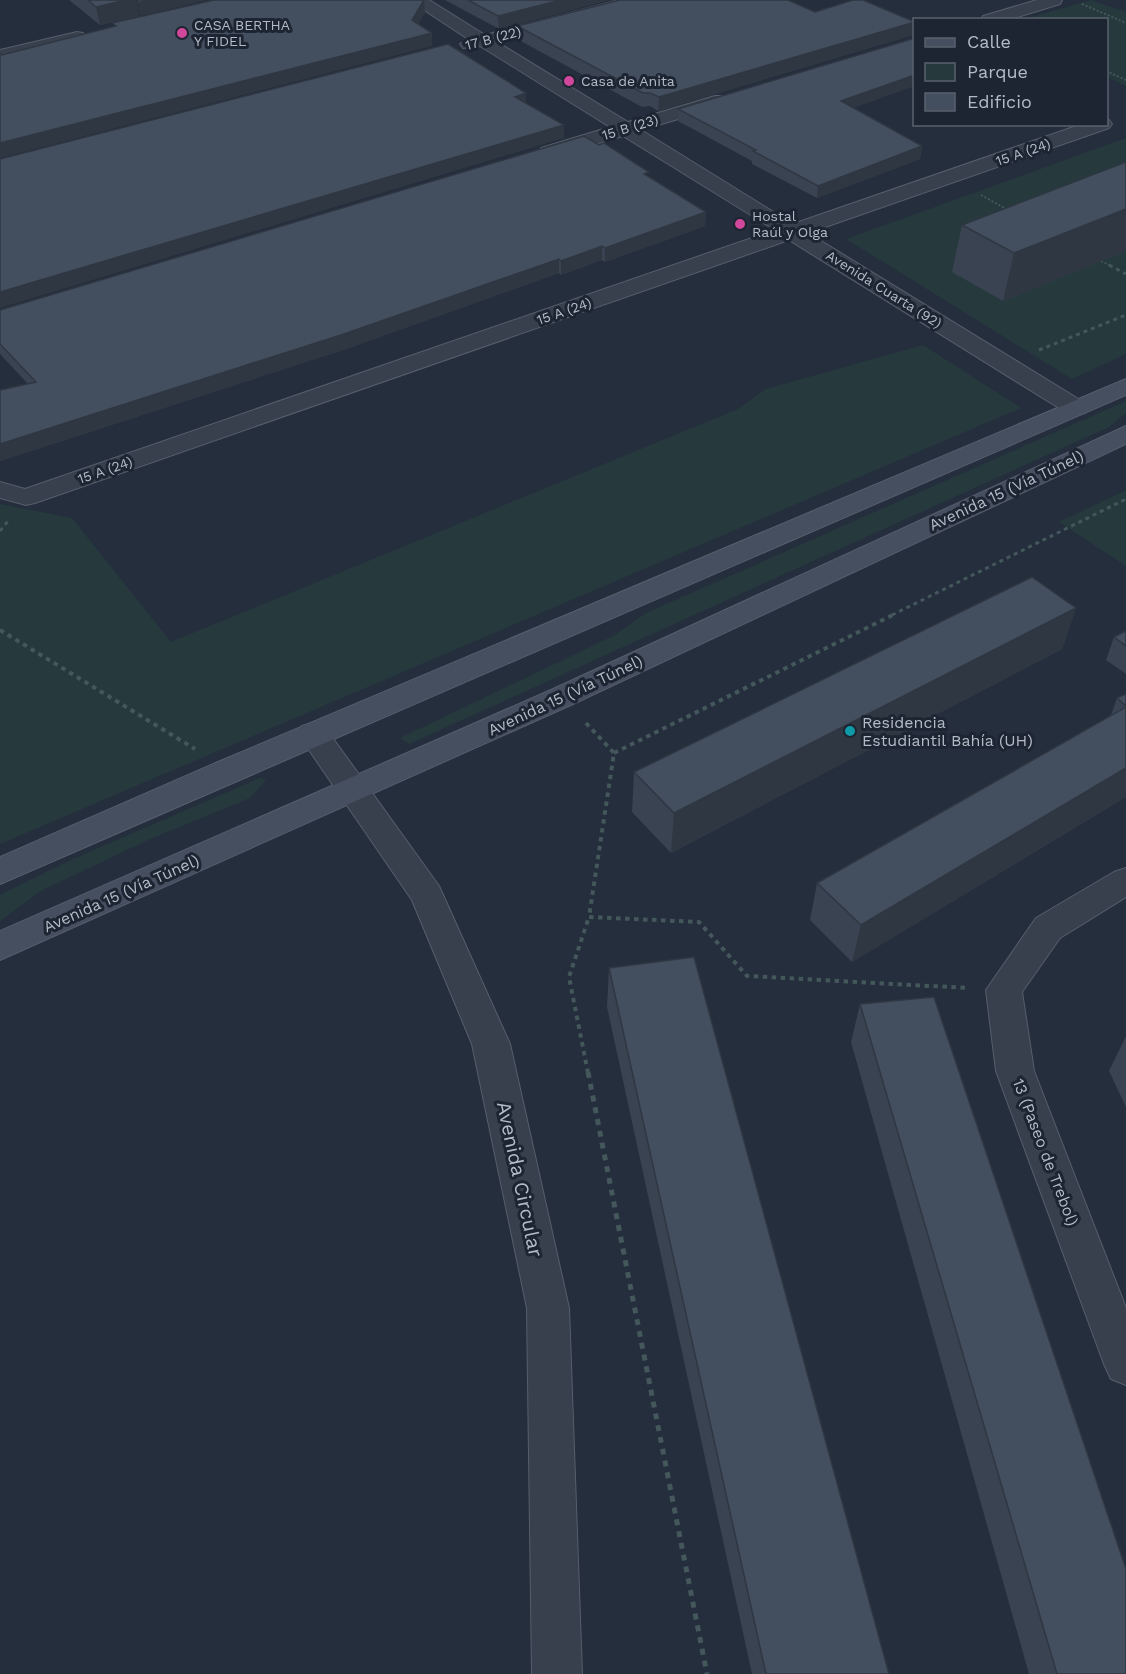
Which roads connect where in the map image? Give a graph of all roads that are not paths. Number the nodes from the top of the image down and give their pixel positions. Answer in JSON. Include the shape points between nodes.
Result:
{"nodes":[{"id":1,"x":417,"y":0,"type":"edge"},
{"id":2,"x":638,"y":0,"type":"edge"},
{"id":3,"x":1054,"y":0,"type":"edge"},
{"id":4,"x":996,"y":18,"type":"edge"},
{"id":5,"x":99,"y":32,"type":"edge"},
{"id":6,"x":482,"y":40,"type":"junction"},
{"id":7,"x":448,"y":50,"type":"edge"},
{"id":8,"x":0,"y":55,"type":"edge"},
{"id":9,"x":736,"y":95,"type":"edge"},
{"id":10,"x":1097,"y":126,"type":"edge"},
{"id":11,"x":625,"y":129,"type":"junction"},
{"id":12,"x":532,"y":157,"type":"edge"},
{"id":13,"x":791,"y":232,"type":"junction"},
{"id":14,"x":1126,"y":386,"type":"edge"},
{"id":15,"x":1076,"y":408,"type":"junction"},
{"id":16,"x":1126,"y":434,"type":"edge"},
{"id":17,"x":0,"y":490,"type":"edge"},
{"id":18,"x":313,"y":734,"type":"junction"},
{"id":19,"x":355,"y":791,"type":"junction"},
{"id":20,"x":0,"y":871,"type":"edge"},
{"id":21,"x":1126,"y":881,"type":"edge"},
{"id":22,"x":0,"y":946,"type":"edge"},
{"id":23,"x":1126,"y":1364,"type":"edge"},
{"id":24,"x":557,"y":1674,"type":"edge"}],
"edges":[{"from":1,"to":6,"type":"street","name":"Avenida Cuarta (92)"},
{"from":2,"to":6,"type":"street","name":"17 B (22)"},
{"from":3,"to":4,"type":"street"},
{"from":5,"to":8,"type":"street"},
{"from":6,"to":7,"type":"street","name":"17 B (22)"},
{"from":6,"to":11,"type":"street","name":"Avenida Cuarta (92)"},
{"from":9,"to":11,"type":"street","name":"15 B (23)"},
{"from":10,"to":13,"type":"street","name":"15 A (24)"},
{"from":11,"to":12,"type":"street","name":"15 B (23)"},
{"from":11,"to":13,"type":"street","name":"Avenida Cuarta (92)"},
{"from":13,"to":15,"type":"street","name":"Avenida Cuarta (92)"},
{"from":13,"to":17,"type":"street","name":"15 A (24)","via":[[26,497]]},
{"from":14,"to":15,"type":"main road"},
{"from":15,"to":18,"type":"main road"},
{"from":16,"to":19,"type":"main road","name":"Avenida 15 (Vía Túnel)"},
{"from":18,"to":19,"type":"street","name":"Avenida Circular"},
{"from":18,"to":20,"type":"main road"},
{"from":19,"to":22,"type":"main road","name":"Avenida 15 (Vía Túnel)"},
{"from":19,"to":24,"type":"street","name":"Avenida Circular","via":[[427,896],[491,1044],[548,1308]]},
{"from":21,"to":23,"type":"street","name":"13 (Paseo de Trebol)","via":[[1048,928],[1004,990],[1015,1071]]}]}
